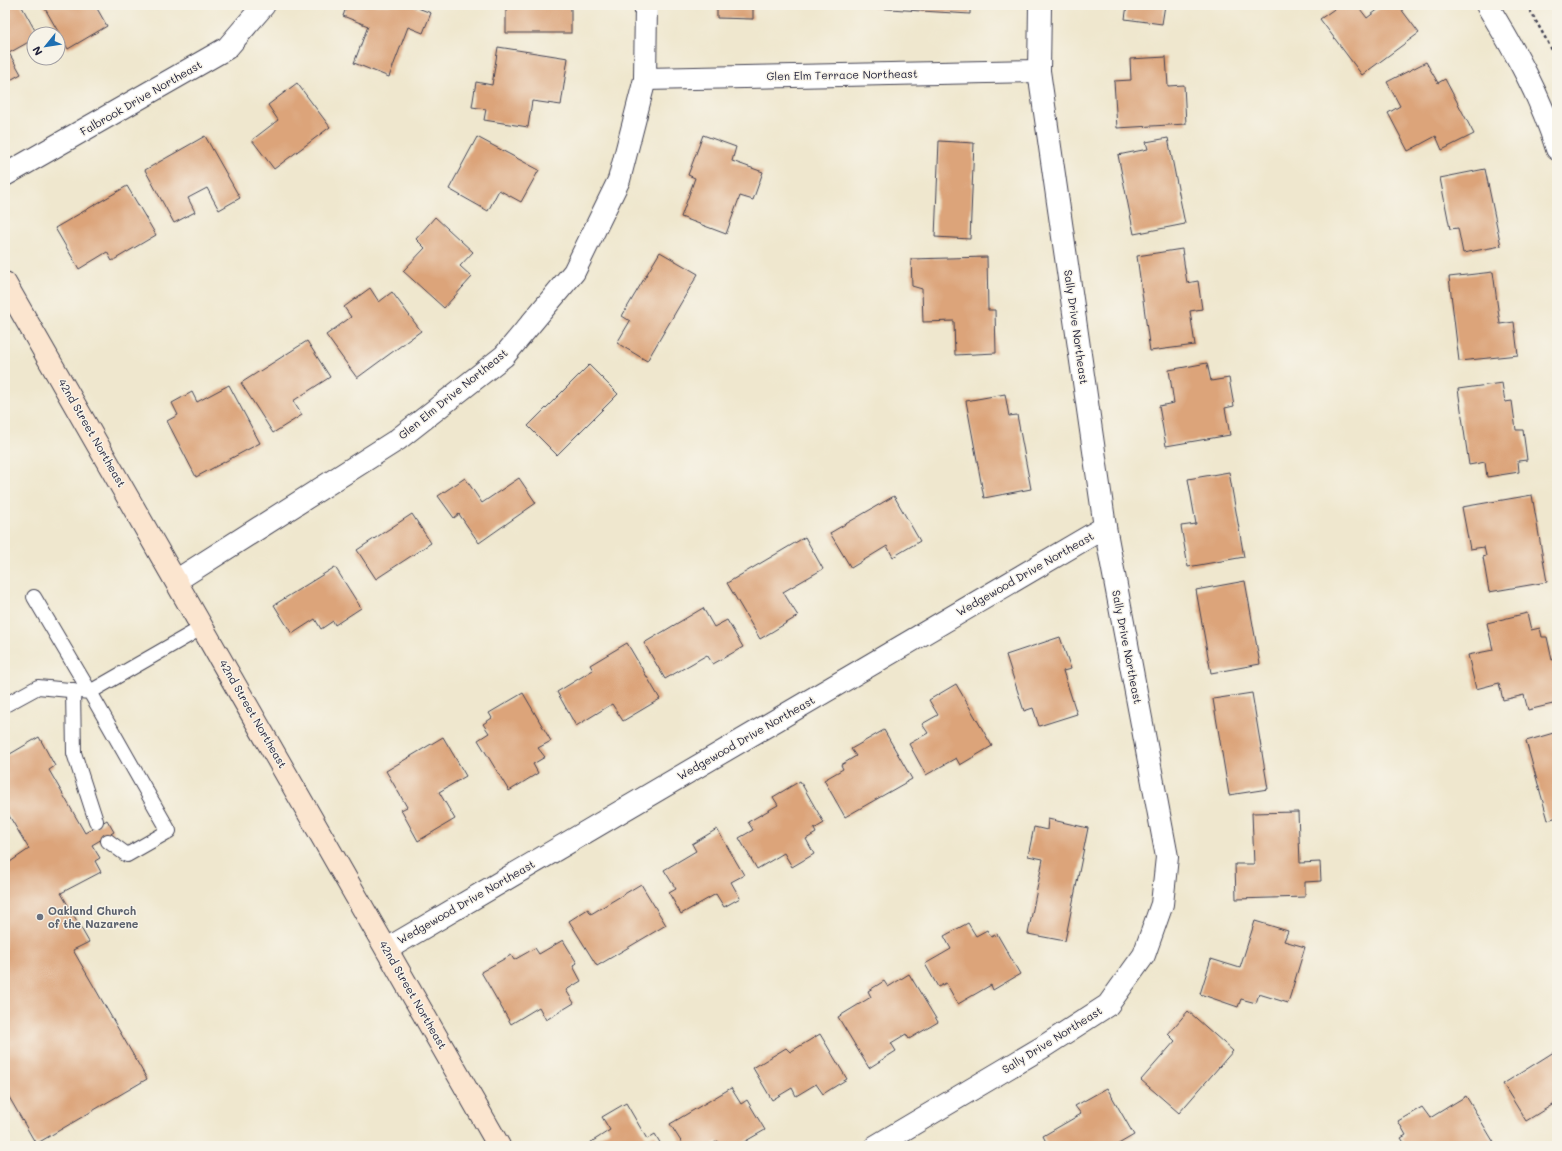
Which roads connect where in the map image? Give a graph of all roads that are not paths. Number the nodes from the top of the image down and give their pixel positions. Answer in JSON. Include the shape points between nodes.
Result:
{"nodes":[{"id":1,"x":264,"y":5,"type":"edge"},
{"id":2,"x":646,"y":5,"type":"edge"},
{"id":3,"x":1040,"y":5,"type":"edge"},
{"id":4,"x":1487,"y":5,"type":"edge"},
{"id":5,"x":1039,"y":71,"type":"junction"},
{"id":6,"x":645,"y":79,"type":"junction"},
{"id":7,"x":1557,"y":149,"type":"edge"},
{"id":8,"x":5,"y":175,"type":"edge"},
{"id":9,"x":7,"y":289,"type":"edge"},
{"id":10,"x":1105,"y":527,"type":"junction"},
{"id":11,"x":176,"y":580,"type":"junction"},
{"id":12,"x":34,"y":597,"type":"dead end"},
{"id":13,"x":203,"y":627,"type":"junction"},
{"id":14,"x":73,"y":690,"type":"junction"},
{"id":15,"x":90,"y":692,"type":"junction"},
{"id":16,"x":5,"y":705,"type":"edge"},
{"id":17,"x":96,"y":821,"type":"dead end"},
{"id":18,"x":108,"y":841,"type":"dead end"},
{"id":19,"x":387,"y":949,"type":"junction"},
{"id":20,"x":499,"y":1146,"type":"edge"},
{"id":21,"x":876,"y":1146,"type":"edge"}],
"edges":[{"from":1,"to":8,"type":"street","name":"Falbrook Drive Northeast","via":[[227,48]]},
{"from":2,"to":6,"type":"street","name":"Glen Elm Drive Northeast"},
{"from":3,"to":5,"type":"street","name":"Sally Drive Northeast"},
{"from":4,"to":7,"type":"street","via":[[1522,63],[1549,123]]},
{"from":5,"to":6,"type":"street","name":"Glen Elm Terrace Northeast"},
{"from":5,"to":10,"type":"street","name":"Sally Drive Northeast"},
{"from":6,"to":11,"type":"street","name":"Glen Elm Drive Northeast","via":[[619,180],[574,272],[504,356],[397,440]]},
{"from":9,"to":11,"type":"main road","name":"42nd Street Northeast"},
{"from":10,"to":19,"type":"street","name":"Wedgewood Drive Northeast"},
{"from":10,"to":21,"type":"street","name":"Sally Drive Northeast","via":[[1167,857],[1162,904],[1144,955],[1108,1005],[1043,1047]]},
{"from":11,"to":13,"type":"main road","name":"42nd Street Northeast"},
{"from":12,"to":15,"type":"lane"},
{"from":13,"to":15,"type":"lane"},
{"from":13,"to":19,"type":"main road","name":"42nd Street Northeast"},
{"from":14,"to":15,"type":"lane"},
{"from":14,"to":16,"type":"lane","via":[[38,686]]},
{"from":14,"to":17,"type":"lane","via":[[74,752]]},
{"from":15,"to":18,"type":"lane","via":[[169,831],[127,855]]},
{"from":19,"to":20,"type":"main road","name":"42nd Street Northeast"}]}
